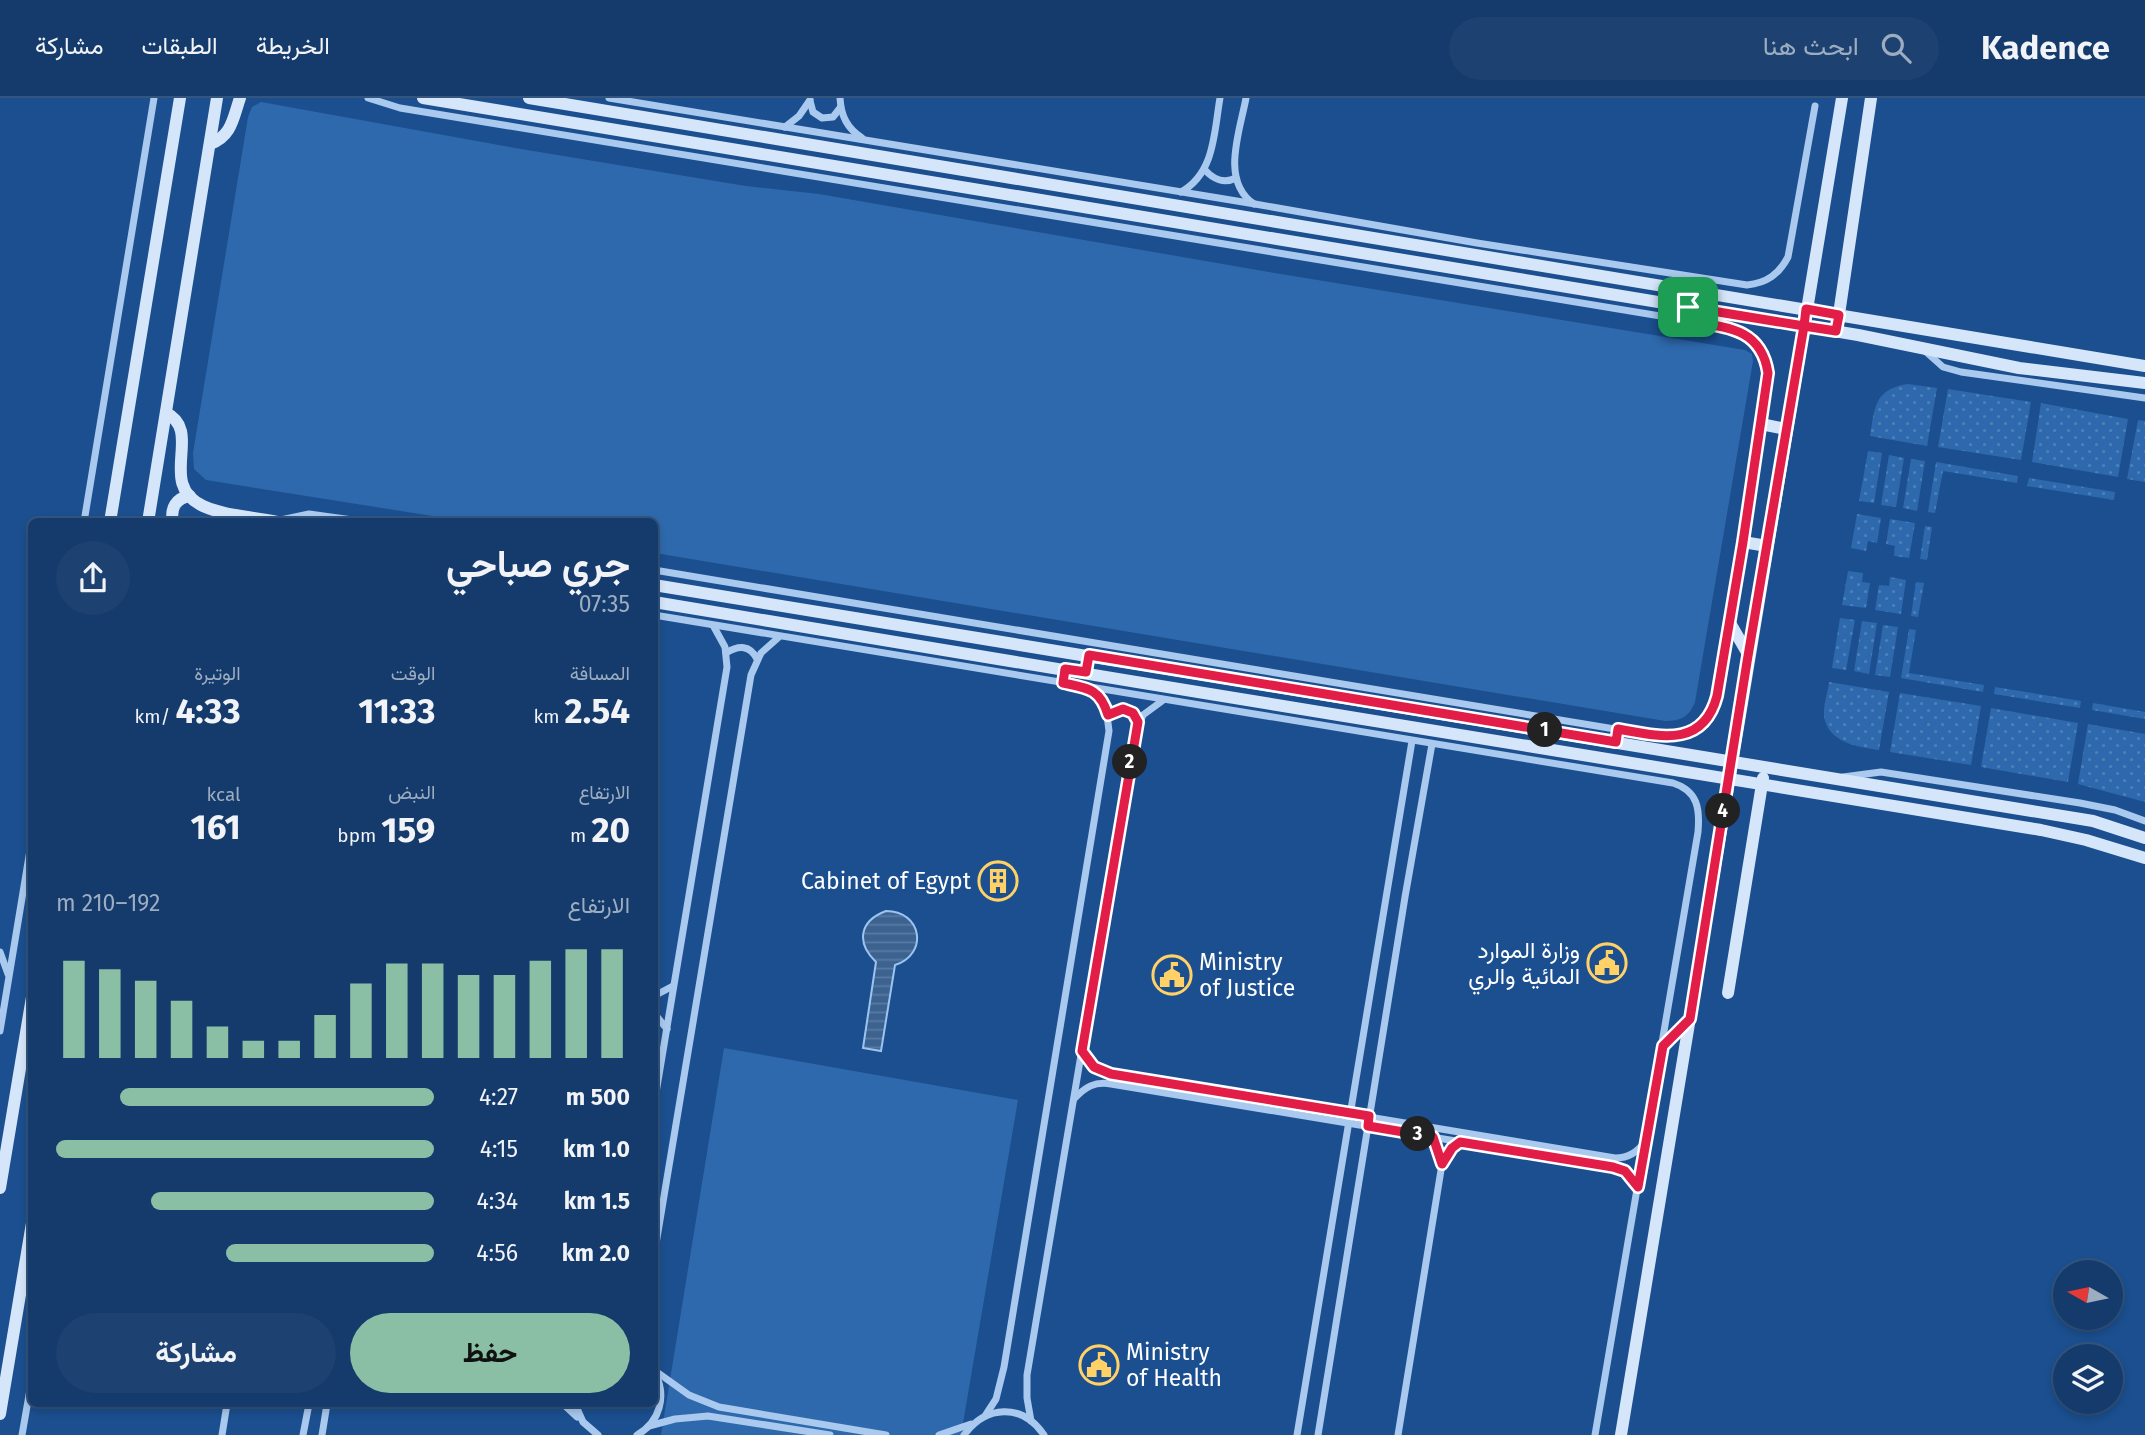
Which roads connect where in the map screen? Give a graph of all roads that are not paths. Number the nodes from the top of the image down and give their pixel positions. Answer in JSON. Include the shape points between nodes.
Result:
{"nodes":[{"id":1,"x":154,"y":98,"type":"edge"},
{"id":2,"x":180,"y":98,"type":"edge"},
{"id":3,"x":217,"y":98,"type":"edge"},
{"id":4,"x":240,"y":98,"type":"edge"},
{"id":5,"x":368,"y":98,"type":"edge"},
{"id":6,"x":423,"y":98,"type":"edge"},
{"id":7,"x":529,"y":98,"type":"edge"},
{"id":8,"x":840,"y":98,"type":"edge"},
{"id":9,"x":1220,"y":98,"type":"edge"},
{"id":10,"x":1246,"y":98,"type":"edge"},
{"id":11,"x":1842,"y":98,"type":"edge"},
{"id":12,"x":1871,"y":98,"type":"edge"},
{"id":13,"x":612,"y":99,"type":"edge"},
{"id":14,"x":810,"y":100,"type":"edge"},
{"id":15,"x":1815,"y":106,"type":"dead end"},
{"id":16,"x":840,"y":108,"type":"junction"},
{"id":17,"x":600,"y":110,"type":"junction"},
{"id":18,"x":784,"y":127,"type":"junction"},
{"id":19,"x":866,"y":140,"type":"junction"},
{"id":20,"x":209,"y":144,"type":"junction"},
{"id":21,"x":1205,"y":170,"type":"junction"},
{"id":22,"x":1236,"y":178,"type":"junction"},
{"id":23,"x":1181,"y":192,"type":"junction"},
{"id":24,"x":1255,"y":204,"type":"junction"},
{"id":25,"x":1688,"y":307,"type":"junction"},
{"id":26,"x":1806,"y":309,"type":"junction"},
{"id":27,"x":1839,"y":315,"type":"junction"},
{"id":28,"x":1685,"y":321,"type":"junction"},
{"id":29,"x":1804,"y":326,"type":"junction"},
{"id":30,"x":1836,"y":331,"type":"junction"},
{"id":31,"x":1922,"y":348,"type":"junction"},
{"id":32,"x":2145,"y":366,"type":"edge"},
{"id":33,"x":2145,"y":383,"type":"edge"},
{"id":34,"x":2145,"y":398,"type":"edge"},
{"id":35,"x":166,"y":413,"type":"junction"},
{"id":36,"x":1761,"y":424,"type":"junction"},
{"id":37,"x":1786,"y":429,"type":"junction"},
{"id":38,"x":190,"y":496,"type":"junction"},
{"id":39,"x":85,"y":518,"type":"edge"},
{"id":40,"x":111,"y":518,"type":"edge"},
{"id":41,"x":149,"y":518,"type":"edge"},
{"id":42,"x":173,"y":518,"type":"edge"},
{"id":43,"x":262,"y":518,"type":"edge"},
{"id":44,"x":291,"y":518,"type":"edge"},
{"id":45,"x":338,"y":518,"type":"edge"},
{"id":46,"x":1743,"y":542,"type":"junction"},
{"id":47,"x":1767,"y":545,"type":"junction"},
{"id":48,"x":658,"y":571,"type":"edge"},
{"id":49,"x":658,"y":585,"type":"edge"},
{"id":50,"x":658,"y":603,"type":"edge"},
{"id":51,"x":658,"y":616,"type":"edge"},
{"id":52,"x":1730,"y":624,"type":"junction"},
{"id":53,"x":713,"y":627,"type":"junction"},
{"id":54,"x":779,"y":637,"type":"junction"},
{"id":55,"x":726,"y":653,"type":"junction"},
{"id":56,"x":1748,"y":654,"type":"junction"},
{"id":57,"x":1089,"y":655,"type":"junction"},
{"id":58,"x":757,"y":659,"type":"junction"},
{"id":59,"x":1065,"y":669,"type":"junction"},
{"id":60,"x":1086,"y":672,"type":"junction"},
{"id":61,"x":1063,"y":683,"type":"junction"},
{"id":62,"x":1090,"y":688,"type":"junction"},
{"id":63,"x":1163,"y":700,"type":"junction"},
{"id":64,"x":1108,"y":715,"type":"junction"},
{"id":65,"x":1138,"y":722,"type":"junction"},
{"id":66,"x":1617,"y":736,"type":"junction"},
{"id":67,"x":1412,"y":741,"type":"junction"},
{"id":68,"x":1432,"y":744,"type":"junction"},
{"id":69,"x":1614,"y":760,"type":"junction"},
{"id":70,"x":1731,"y":762,"type":"junction"},
{"id":71,"x":1765,"y":767,"type":"junction"},
{"id":72,"x":1612,"y":774,"type":"junction"},
{"id":73,"x":1728,"y":777,"type":"junction"},
{"id":74,"x":1829,"y":779,"type":"junction"},
{"id":75,"x":1762,"y":783,"type":"junction"},
{"id":76,"x":2145,"y":821,"type":"edge"},
{"id":77,"x":2145,"y":838,"type":"edge"},
{"id":78,"x":2145,"y":858,"type":"edge"},
{"id":79,"x":28,"y":862,"type":"edge"},
{"id":80,"x":0,"y":952,"type":"edge"},
{"id":81,"x":9,"y":976,"type":"junction"},
{"id":82,"x":674,"y":986,"type":"junction"},
{"id":83,"x":1728,"y":993,"type":"dead end"},
{"id":84,"x":658,"y":994,"type":"edge"},
{"id":85,"x":658,"y":1018,"type":"edge"},
{"id":86,"x":1690,"y":1019,"type":"junction"},
{"id":87,"x":28,"y":1021,"type":"edge"},
{"id":88,"x":667,"y":1029,"type":"junction"},
{"id":89,"x":0,"y":1031,"type":"edge"},
{"id":90,"x":1663,"y":1046,"type":"junction"},
{"id":91,"x":1082,"y":1051,"type":"junction"},
{"id":92,"x":658,"y":1082,"type":"edge"},
{"id":93,"x":1074,"y":1099,"type":"junction"},
{"id":94,"x":1351,"y":1113,"type":"junction"},
{"id":95,"x":1369,"y":1116,"type":"junction"},
{"id":96,"x":1349,"y":1123,"type":"junction"},
{"id":97,"x":1368,"y":1126,"type":"junction"},
{"id":98,"x":1433,"y":1137,"type":"junction"},
{"id":99,"x":1646,"y":1141,"type":"junction"},
{"id":100,"x":1460,"y":1142,"type":"junction"},
{"id":101,"x":1442,"y":1164,"type":"junction"},
{"id":102,"x":1638,"y":1187,"type":"junction"},
{"id":103,"x":0,"y":1188,"type":"edge"},
{"id":104,"x":658,"y":1232,"type":"edge"},
{"id":105,"x":28,"y":1247,"type":"edge"},
{"id":106,"x":658,"y":1374,"type":"edge"},
{"id":107,"x":658,"y":1383,"type":"edge"},
{"id":108,"x":28,"y":1401,"type":"edge"},
{"id":109,"x":227,"y":1407,"type":"edge"},
{"id":110,"x":308,"y":1407,"type":"edge"},
{"id":111,"x":327,"y":1407,"type":"edge"},
{"id":112,"x":565,"y":1407,"type":"edge"},
{"id":113,"x":576,"y":1407,"type":"edge"},
{"id":114,"x":0,"y":1414,"type":"edge"},
{"id":115,"x":985,"y":1416,"type":"junction"},
{"id":116,"x":1031,"y":1421,"type":"junction"},
{"id":117,"x":972,"y":1424,"type":"junction"},
{"id":118,"x":649,"y":1426,"type":"junction"},
{"id":119,"x":587,"y":1428,"type":"edge"},
{"id":120,"x":22,"y":1435,"type":"edge"},
{"id":121,"x":222,"y":1435,"type":"edge"},
{"id":122,"x":303,"y":1435,"type":"edge"},
{"id":123,"x":322,"y":1435,"type":"edge"},
{"id":124,"x":598,"y":1435,"type":"edge"},
{"id":125,"x":637,"y":1435,"type":"edge"},
{"id":126,"x":830,"y":1435,"type":"edge"},
{"id":127,"x":886,"y":1435,"type":"edge"},
{"id":128,"x":939,"y":1435,"type":"edge"},
{"id":129,"x":964,"y":1435,"type":"edge"},
{"id":130,"x":1044,"y":1435,"type":"edge"},
{"id":131,"x":1297,"y":1435,"type":"edge"},
{"id":132,"x":1318,"y":1435,"type":"edge"},
{"id":133,"x":1398,"y":1435,"type":"edge"},
{"id":134,"x":1595,"y":1435,"type":"edge"},
{"id":135,"x":1621,"y":1435,"type":"edge"}],
"edges":[{"from":1,"to":39,"type":"street"},
{"from":2,"to":40,"type":"street"},
{"from":3,"to":20,"type":"street"},
{"from":4,"to":20,"type":"street","via":[[230,128]]},
{"from":5,"to":28,"type":"street","via":[[400,108]]},
{"from":6,"to":25,"type":"street"},
{"from":7,"to":17,"type":"street"},
{"from":8,"to":16,"type":"street"},
{"from":9,"to":21,"type":"street"},
{"from":10,"to":22,"type":"street"},
{"from":11,"to":26,"type":"street"},
{"from":12,"to":27,"type":"street"},
{"from":13,"to":17,"type":"street"},
{"from":13,"to":18,"type":"street"},
{"from":14,"to":16,"type":"street","via":[[813,112],[822,118],[833,117]]},
{"from":14,"to":18,"type":"street"},
{"from":15,"to":24,"type":"street","via":[[1788,257],[1776,275],[1757,284],[1727,283]]},
{"from":16,"to":19,"type":"street","via":[[847,125]]},
{"from":17,"to":26,"type":"street"},
{"from":18,"to":19,"type":"street"},
{"from":19,"to":23,"type":"street"},
{"from":20,"to":35,"type":"street"},
{"from":21,"to":22,"type":"street","via":[[1216,179]]},
{"from":21,"to":23,"type":"street"},
{"from":22,"to":24,"type":"street"},
{"from":23,"to":24,"type":"street"},
{"from":25,"to":28,"type":"street"},
{"from":25,"to":29,"type":"street"},
{"from":26,"to":27,"type":"street"},
{"from":26,"to":29,"type":"street"},
{"from":27,"to":30,"type":"street"},
{"from":27,"to":32,"type":"street"},
{"from":28,"to":36,"type":"street","via":[[1734,329],[1758,346],[1768,373]]},
{"from":29,"to":30,"type":"street"},
{"from":29,"to":37,"type":"street"},
{"from":30,"to":31,"type":"street"},
{"from":31,"to":33,"type":"street","via":[[2019,368]]},
{"from":31,"to":34,"type":"street","via":[[1943,366],[1961,372]]},
{"from":35,"to":38,"type":"street","via":[[182,431],[180,475]]},
{"from":35,"to":41,"type":"street"},
{"from":36,"to":37,"type":"street"},
{"from":36,"to":46,"type":"street"},
{"from":37,"to":47,"type":"street"},
{"from":38,"to":42,"type":"street","via":[[175,504]]},
{"from":38,"to":43,"type":"street","via":[[204,506]]},
{"from":44,"to":45,"type":"street","via":[[309,514]]},
{"from":46,"to":47,"type":"street"},
{"from":46,"to":52,"type":"street"},
{"from":47,"to":56,"type":"street"},
{"from":48,"to":66,"type":"street"},
{"from":49,"to":57,"type":"street"},
{"from":50,"to":59,"type":"street"},
{"from":51,"to":53,"type":"street"},
{"from":52,"to":56,"type":"street"},
{"from":52,"to":66,"type":"street","via":[[1715,703],[1702,723],[1674,737]]},
{"from":53,"to":54,"type":"street"},
{"from":53,"to":55,"type":"street"},
{"from":54,"to":58,"type":"street"},
{"from":54,"to":61,"type":"street"},
{"from":55,"to":58,"type":"street","via":[[744,647]]},
{"from":55,"to":82,"type":"street","via":[[724,690]]},
{"from":56,"to":70,"type":"street"},
{"from":57,"to":60,"type":"street"},
{"from":57,"to":66,"type":"street"},
{"from":58,"to":104,"type":"street"},
{"from":59,"to":60,"type":"street"},
{"from":59,"to":61,"type":"street"},
{"from":60,"to":69,"type":"street"},
{"from":61,"to":62,"type":"street"},
{"from":62,"to":63,"type":"street"},
{"from":62,"to":64,"type":"street"},
{"from":63,"to":65,"type":"street"},
{"from":63,"to":67,"type":"street"},
{"from":64,"to":65,"type":"street","via":[[1123,709],[1133,713]]},
{"from":64,"to":115,"type":"street","via":[[1109,731],[1004,1367],[996,1399]]},
{"from":65,"to":91,"type":"street"},
{"from":66,"to":70,"type":"street"},
{"from":67,"to":68,"type":"street"},
{"from":67,"to":94,"type":"street"},
{"from":68,"to":72,"type":"street"},
{"from":68,"to":95,"type":"street"},
{"from":69,"to":72,"type":"street"},
{"from":69,"to":73,"type":"street"},
{"from":70,"to":71,"type":"street"},
{"from":70,"to":73,"type":"street"},
{"from":71,"to":74,"type":"street"},
{"from":71,"to":75,"type":"street"},
{"from":72,"to":90,"type":"street","via":[[1681,786],[1692,794],[1699,811]]},
{"from":73,"to":75,"type":"street"},
{"from":73,"to":86,"type":"street"},
{"from":74,"to":76,"type":"street","via":[[1881,772],[2080,803]]},
{"from":74,"to":77,"type":"street","via":[[2094,821]]},
{"from":75,"to":78,"type":"street","via":[[2041,830]]},
{"from":75,"to":83,"type":"street"},
{"from":79,"to":81,"type":"street"},
{"from":80,"to":81,"type":"street"},
{"from":81,"to":89,"type":"street"},
{"from":82,"to":84,"type":"street"},
{"from":82,"to":88,"type":"street"},
{"from":85,"to":88,"type":"street"},
{"from":86,"to":90,"type":"street"},
{"from":86,"to":135,"type":"street"},
{"from":87,"to":103,"type":"street"},
{"from":88,"to":92,"type":"street"},
{"from":90,"to":99,"type":"street"},
{"from":91,"to":93,"type":"street"},
{"from":91,"to":94,"type":"street","via":[[1105,1073]]},
{"from":93,"to":96,"type":"street","via":[[1086,1087],[1103,1082]]},
{"from":93,"to":116,"type":"street","via":[[1027,1376]]},
{"from":94,"to":95,"type":"street"},
{"from":94,"to":96,"type":"street"},
{"from":95,"to":97,"type":"street"},
{"from":95,"to":99,"type":"street","via":[[1615,1158],[1635,1153]]},
{"from":96,"to":97,"type":"street"},
{"from":96,"to":131,"type":"street"},
{"from":97,"to":98,"type":"street"},
{"from":97,"to":132,"type":"street"},
{"from":98,"to":100,"type":"street"},
{"from":98,"to":101,"type":"street"},
{"from":99,"to":102,"type":"street"},
{"from":100,"to":101,"type":"street"},
{"from":100,"to":102,"type":"street","via":[[1613,1167],[1625,1171]]},
{"from":101,"to":133,"type":"street"},
{"from":102,"to":134,"type":"street"},
{"from":105,"to":114,"type":"street"},
{"from":106,"to":127,"type":"street","via":[[689,1395],[719,1407]]},
{"from":107,"to":118,"type":"street","via":[[661,1405]]},
{"from":108,"to":120,"type":"street"},
{"from":109,"to":121,"type":"street"},
{"from":110,"to":122,"type":"street"},
{"from":111,"to":123,"type":"street"},
{"from":112,"to":119,"type":"street"},
{"from":113,"to":119,"type":"street"},
{"from":115,"to":116,"type":"street","via":[[1009,1412]]},
{"from":115,"to":117,"type":"street"},
{"from":116,"to":130,"type":"street"},
{"from":117,"to":128,"type":"street"},
{"from":117,"to":129,"type":"street"},
{"from":118,"to":125,"type":"street"},
{"from":118,"to":126,"type":"street","via":[[708,1416]]},
{"from":119,"to":124,"type":"street"}]}
